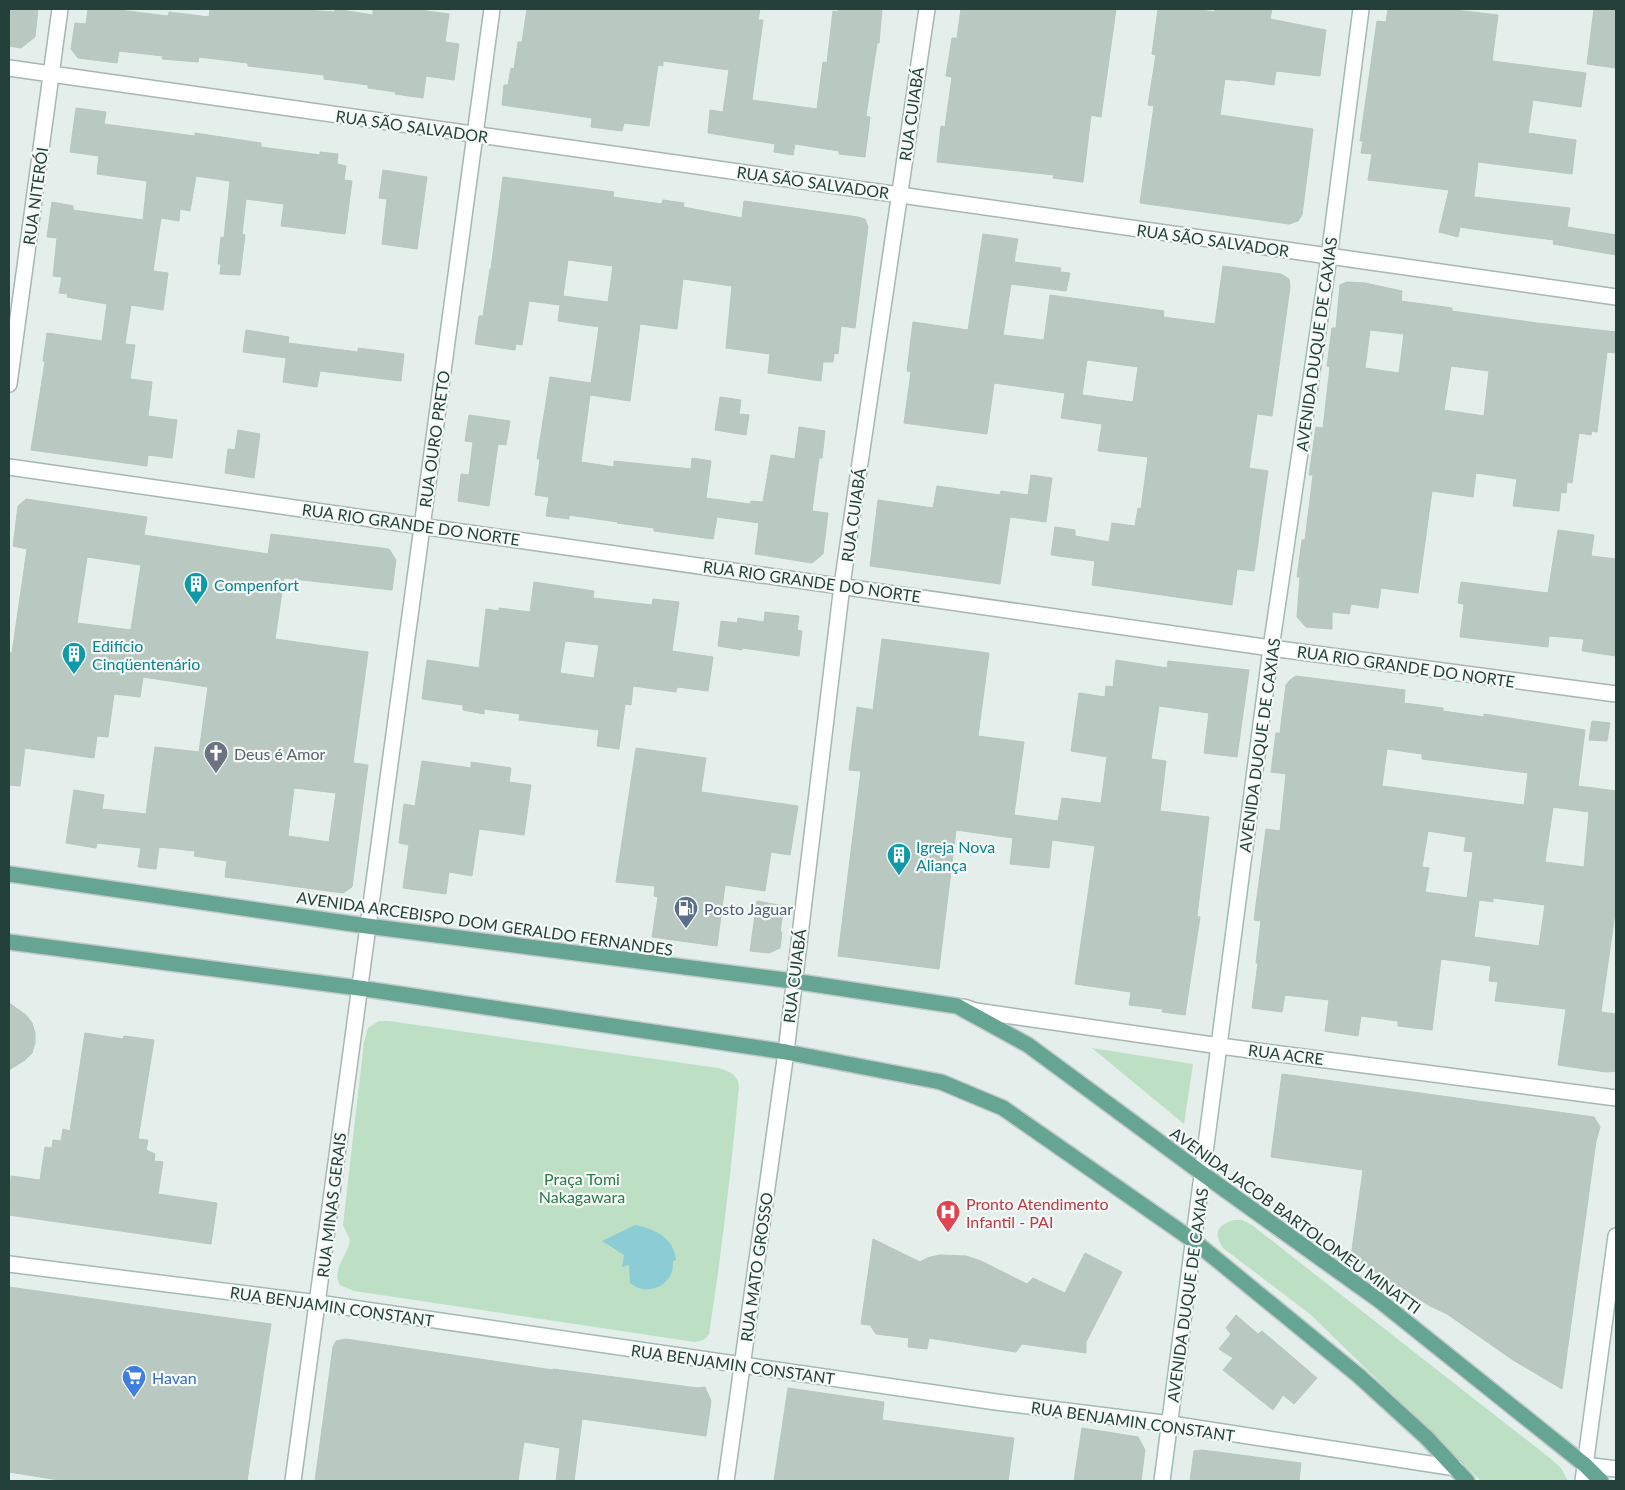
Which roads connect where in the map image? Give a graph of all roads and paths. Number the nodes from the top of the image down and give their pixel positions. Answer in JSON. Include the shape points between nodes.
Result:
{"nodes":[{"id":1,"x":60,"y":9,"type":"edge"},
{"id":2,"x":492,"y":9,"type":"edge"},
{"id":3,"x":927,"y":9,"type":"edge"},
{"id":4,"x":1361,"y":9,"type":"edge"},
{"id":5,"x":9,"y":68,"type":"edge"},
{"id":6,"x":52,"y":74,"type":"junction"},
{"id":7,"x":475,"y":135,"type":"junction"},
{"id":8,"x":900,"y":195,"type":"junction"},
{"id":9,"x":1329,"y":256,"type":"junction"},
{"id":10,"x":1616,"y":297,"type":"edge"},
{"id":11,"x":9,"y":384,"type":"edge"},
{"id":12,"x":9,"y":467,"type":"edge"},
{"id":13,"x":422,"y":526,"type":"junction"},
{"id":14,"x":842,"y":585,"type":"junction"},
{"id":15,"x":1272,"y":648,"type":"junction"},
{"id":16,"x":1616,"y":694,"type":"edge"},
{"id":17,"x":9,"y":874,"type":"edge"},
{"id":18,"x":367,"y":926,"type":"junction"},
{"id":19,"x":9,"y":942,"type":"edge"},
{"id":20,"x":794,"y":981,"type":"junction"},
{"id":21,"x":359,"y":988,"type":"junction"},
{"id":22,"x":957,"y":1006,"type":"junction"},
{"id":23,"x":1220,"y":1046,"type":"junction"},
{"id":24,"x":786,"y":1052,"type":"junction"},
{"id":25,"x":1616,"y":1098,"type":"edge"},
{"id":26,"x":1203,"y":1174,"type":"junction"},
{"id":27,"x":1616,"y":1236,"type":"edge"},
{"id":28,"x":1194,"y":1242,"type":"junction"},
{"id":29,"x":9,"y":1264,"type":"edge"},
{"id":30,"x":318,"y":1304,"type":"junction"},
{"id":31,"x":742,"y":1366,"type":"junction"},
{"id":32,"x":1171,"y":1424,"type":"junction"},
{"id":33,"x":1585,"y":1465,"type":"junction"},
{"id":34,"x":1456,"y":1468,"type":"junction"},
{"id":35,"x":1616,"y":1469,"type":"edge"},
{"id":36,"x":293,"y":1481,"type":"edge"},
{"id":37,"x":726,"y":1481,"type":"edge"},
{"id":38,"x":1162,"y":1481,"type":"edge"},
{"id":39,"x":1467,"y":1481,"type":"edge"},
{"id":40,"x":1583,"y":1481,"type":"edge"},
{"id":41,"x":1601,"y":1481,"type":"edge"}],
"edges":[{"from":1,"to":6,"type":"street","name":"RUA NITERÓI"},
{"from":2,"to":7,"type":"street","name":"RUA OURO PRETO"},
{"from":3,"to":8,"type":"street","name":"RUA CUIABÁ"},
{"from":4,"to":9,"type":"street","name":"AVENIDA DUQUE DE CAXIAS"},
{"from":5,"to":6,"type":"street","name":"RUA SÃO SALVADOR"},
{"from":6,"to":7,"type":"street","name":"RUA SÃO SALVADOR"},
{"from":6,"to":11,"type":"street","name":"RUA NITERÓI"},
{"from":7,"to":8,"type":"street","name":"RUA SÃO SALVADOR"},
{"from":7,"to":13,"type":"street","name":"RUA OURO PRETO"},
{"from":8,"to":9,"type":"street","name":"RUA SÃO SALVADOR"},
{"from":8,"to":14,"type":"street","name":"RUA CUIABÁ"},
{"from":9,"to":10,"type":"street","name":"RUA SÃO SALVADOR"},
{"from":9,"to":15,"type":"street","name":"AVENIDA DUQUE DE CAXIAS"},
{"from":12,"to":13,"type":"street","name":"RUA RIO GRANDE DO NORTE"},
{"from":13,"to":14,"type":"street","name":"RUA RIO GRANDE DO NORTE"},
{"from":13,"to":18,"type":"street","name":"RUA OURO PRETO"},
{"from":14,"to":15,"type":"street","name":"RUA RIO GRANDE DO NORTE"},
{"from":14,"to":20,"type":"street","name":"RUA CUIABÁ"},
{"from":15,"to":16,"type":"street","name":"RUA RIO GRANDE DO NORTE"},
{"from":15,"to":23,"type":"street","name":"AVENIDA DUQUE DE CAXIAS"},
{"from":17,"to":18,"type":"main road","name":"AVENIDA ARCEBISPO DOM GERALDO FERNANDES"},
{"from":18,"to":20,"type":"main road","name":"AVENIDA ARCEBISPO DOM GERALDO FERNANDES"},
{"from":18,"to":21,"type":"street","name":"RUA OURO PRETO"},
{"from":19,"to":21,"type":"main road"},
{"from":20,"to":22,"type":"main road","name":"AVENIDA ARCEBISPO DOM GERALDO FERNANDES"},
{"from":20,"to":24,"type":"street","name":"RUA CUIABÁ"},
{"from":21,"to":24,"type":"main road"},
{"from":21,"to":30,"type":"street","name":"RUA MINAS GERAIS"},
{"from":22,"to":23,"type":"street","name":"RUA ACRE"},
{"from":22,"to":26,"type":"main road","name":"AVENIDA JACOB BARTOLOMEU MINATTI","via":[[1028,1044]]},
{"from":23,"to":25,"type":"street","name":"RUA ACRE"},
{"from":23,"to":26,"type":"street","name":"AVENIDA DUQUE DE CAXIAS"},
{"from":24,"to":28,"type":"main road","via":[[942,1082],[1003,1108]]},
{"from":24,"to":31,"type":"street","name":"RUA MATO GROSSO"},
{"from":26,"to":28,"type":"street","name":"AVENIDA DUQUE DE CAXIAS"},
{"from":26,"to":33,"type":"main road","name":"AVENIDA JACOB BARTOLOMEU MINATTI","via":[[1380,1301]]},
{"from":27,"to":33,"type":"street"},
{"from":28,"to":32,"type":"street","name":"AVENIDA DUQUE DE CAXIAS"},
{"from":28,"to":34,"type":"main road","via":[[1359,1376]]},
{"from":29,"to":30,"type":"street","name":"RUA BENJAMIN CONSTANT"},
{"from":30,"to":31,"type":"street","name":"RUA BENJAMIN CONSTANT"},
{"from":30,"to":36,"type":"street","name":"RUA MINAS GERAIS"},
{"from":31,"to":32,"type":"street","name":"RUA BENJAMIN CONSTANT"},
{"from":31,"to":37,"type":"street","name":"RUA MATO GROSSO"},
{"from":32,"to":34,"type":"street","name":"RUA BENJAMIN CONSTANT"},
{"from":32,"to":38,"type":"street","name":"AVENIDA DUQUE DE CAXIAS"},
{"from":33,"to":35,"type":"street"},
{"from":33,"to":40,"type":"street"},
{"from":33,"to":41,"type":"main road","name":"AVENIDA JACOB BARTOLOMEU MINATTI"},
{"from":34,"to":39,"type":"main road"}]}
